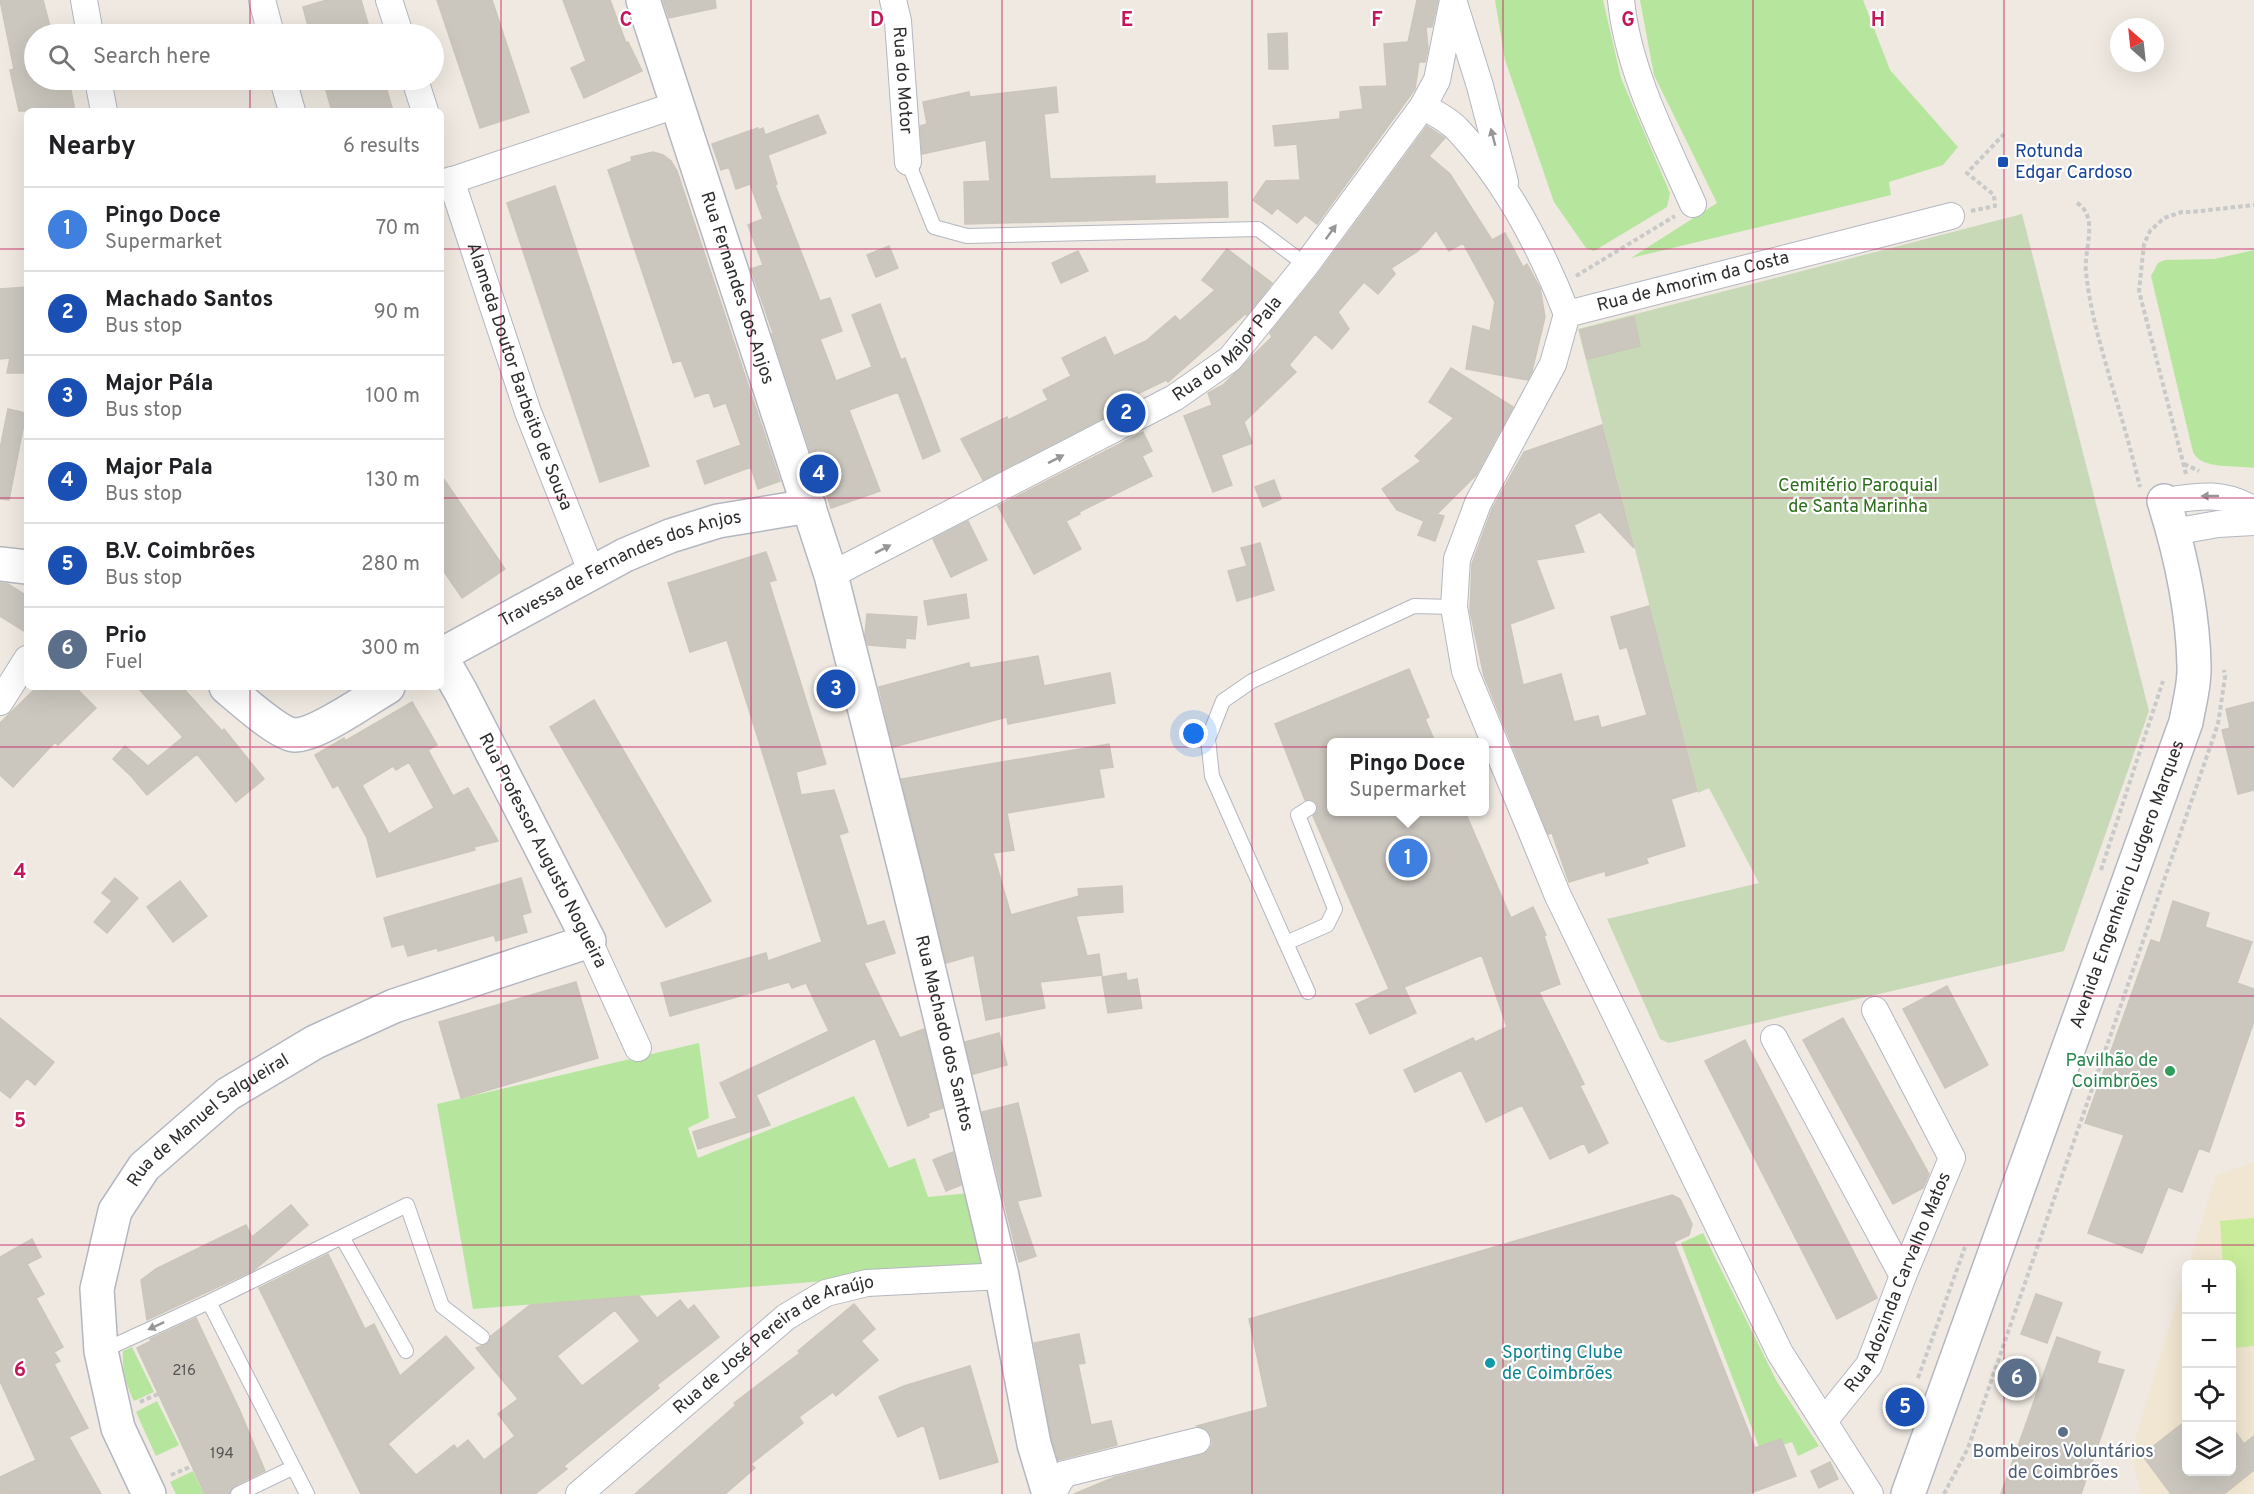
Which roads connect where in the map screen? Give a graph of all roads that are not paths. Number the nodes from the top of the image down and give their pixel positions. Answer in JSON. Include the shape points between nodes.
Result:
{"nodes":[{"id":1,"x":84,"y":0,"type":"edge"},
{"id":2,"x":262,"y":0,"type":"edge"},
{"id":3,"x":389,"y":0,"type":"edge"},
{"id":4,"x":644,"y":0,"type":"edge"},
{"id":5,"x":893,"y":0,"type":"edge"},
{"id":6,"x":1453,"y":0,"type":"edge"},
{"id":7,"x":1621,"y":0,"type":"edge"},
{"id":8,"x":88,"y":24,"type":"edge"},
{"id":9,"x":268,"y":24,"type":"edge"},
{"id":10,"x":397,"y":24,"type":"edge"},
{"id":11,"x":1437,"y":80,"type":"junction"},
{"id":12,"x":1480,"y":86,"type":"junction"},
{"id":13,"x":100,"y":90,"type":"edge"},
{"id":14,"x":286,"y":90,"type":"edge"},
{"id":15,"x":418,"y":90,"type":"edge"},
{"id":16,"x":679,"y":104,"type":"junction"},
{"id":17,"x":1423,"y":106,"type":"junction"},
{"id":18,"x":103,"y":108,"type":"edge"},
{"id":19,"x":290,"y":108,"type":"edge"},
{"id":20,"x":424,"y":108,"type":"edge"},
{"id":21,"x":908,"y":162,"type":"joint"},
{"id":22,"x":446,"y":182,"type":"edge"},
{"id":23,"x":1508,"y":193,"type":"junction"},
{"id":24,"x":1693,"y":204,"type":"dead end"},
{"id":25,"x":1951,"y":216,"type":"road end"},
{"id":26,"x":1306,"y":265,"type":"junction"},
{"id":27,"x":1567,"y":314,"type":"junction"},
{"id":28,"x":809,"y":506,"type":"junction"},
{"id":29,"x":2160,"y":509,"type":"junction"},
{"id":30,"x":2254,"y":510,"type":"edge"},
{"id":31,"x":2254,"y":522,"type":"edge"},
{"id":32,"x":0,"y":564,"type":"edge"},
{"id":33,"x":24,"y":567,"type":"edge"},
{"id":34,"x":591,"y":573,"type":"junction"},
{"id":35,"x":831,"y":576,"type":"junction"},
{"id":36,"x":1454,"y":607,"type":"junction"},
{"id":37,"x":444,"y":654,"type":"edge"},
{"id":38,"x":444,"y":661,"type":"edge"},
{"id":39,"x":24,"y":664,"type":"edge"},
{"id":40,"x":229,"y":690,"type":"edge"},
{"id":41,"x":383,"y":690,"type":"edge"},
{"id":42,"x":0,"y":702,"type":"edge"},
{"id":43,"x":1309,"y":808,"type":"dead end"},
{"id":44,"x":589,"y":941,"type":"junction"},
{"id":45,"x":1286,"y":943,"type":"junction"},
{"id":46,"x":1308,"y":992,"type":"dead end"},
{"id":47,"x":1875,"y":1010,"type":"dead end"},
{"id":48,"x":1774,"y":1038,"type":"dead end"},
{"id":49,"x":638,"y":1048,"type":"dead end"},
{"id":50,"x":342,"y":1237,"type":"junction"},
{"id":51,"x":1002,"y":1276,"type":"junction"},
{"id":52,"x":1903,"y":1276,"type":"junction"},
{"id":53,"x":209,"y":1302,"type":"junction"},
{"id":54,"x":482,"y":1337,"type":"dead end"},
{"id":55,"x":101,"y":1351,"type":"junction"},
{"id":56,"x":406,"y":1351,"type":"dead end"},
{"id":57,"x":1824,"y":1421,"type":"junction"},
{"id":58,"x":1197,"y":1441,"type":"dead end"},
{"id":59,"x":292,"y":1468,"type":"junction"},
{"id":60,"x":149,"y":1494,"type":"edge"},
{"id":61,"x":238,"y":1494,"type":"edge"},
{"id":62,"x":307,"y":1494,"type":"edge"},
{"id":63,"x":579,"y":1494,"type":"edge"},
{"id":64,"x":1051,"y":1494,"type":"edge"},
{"id":65,"x":1870,"y":1494,"type":"edge"},
{"id":66,"x":1908,"y":1494,"type":"edge"}],
"edges":[{"from":1,"to":8,"type":"street"},
{"from":2,"to":9,"type":"street"},
{"from":3,"to":10,"type":"street"},
{"from":4,"to":16,"type":"street","name":"Rua Fernandes dos Anjos"},
{"from":5,"to":21,"type":"street","name":"Rua do Motor","via":[[898,21]]},
{"from":6,"to":11,"type":"street","name":"Rua do Major Pala"},
{"from":6,"to":12,"type":"street"},
{"from":7,"to":24,"type":"street","via":[[1623,21],[1641,82]]},
{"from":11,"to":12,"type":"street","via":[[1460,78]]},
{"from":11,"to":17,"type":"street","name":"Rua do Major Pala"},
{"from":23,"to":12,"type":"street","one_way":true},
{"from":13,"to":18,"type":"street"},
{"from":14,"to":19,"type":"street"},
{"from":15,"to":20,"type":"street"},
{"from":16,"to":22,"type":"street"},
{"from":16,"to":28,"type":"street","name":"Rua Fernandes dos Anjos"},
{"from":17,"to":23,"type":"street","via":[[1456,127]]},
{"from":26,"to":17,"type":"street","name":"Rua do Major Pala","one_way":true},
{"from":21,"to":26,"type":"lane","via":[[934,227],[967,236],[1258,229]]},
{"from":22,"to":34,"type":"street","name":"Alameda Doutor Barbeito de Sousa","via":[[528,412]]},
{"from":23,"to":27,"type":"street"},
{"from":25,"to":27,"type":"street","name":"Rua de Amorim da Costa"},
{"from":35,"to":26,"type":"street","name":"Rua do Major Pala","one_way":true,"via":[[1174,398],[1230,359]]},
{"from":27,"to":36,"type":"street","via":[[1553,364],[1478,503],[1457,559]]},
{"from":28,"to":34,"type":"street","name":"Travessa de Fernandes dos Anjos","via":[[718,521],[625,555]]},
{"from":28,"to":35,"type":"street","name":"Rua Fernandes dos Anjos"},
{"from":30,"to":29,"type":"street","one_way":true,"via":[[2239,500],[2217,496],[2192,496]]},
{"from":29,"to":31,"type":"street","via":[[2218,524]]},
{"from":29,"to":66,"type":"street","name":"Avenida Engenheiro Ludgero Marques","via":[[2189,612],[2194,668],[2187,722]]},
{"from":32,"to":33,"type":"street"},
{"from":34,"to":37,"type":"street","name":"Travessa de Fernandes dos Anjos"},
{"from":35,"to":51,"type":"street","name":"Rua Machado dos Santos"},
{"from":36,"to":45,"type":"lane","via":[[1414,606],[1252,681],[1223,701],[1208,739],[1212,776]]},
{"from":36,"to":57,"type":"street","via":[[1465,671],[1558,896],[1780,1353]]},
{"from":38,"to":44,"type":"street","name":"Rua Professor Augusto Nogueira"},
{"from":39,"to":42,"type":"street"},
{"from":40,"to":41,"type":"street","via":[[293,735],[316,730]]},
{"from":43,"to":45,"type":"lane","via":[[1298,815],[1335,909],[1327,925]]},
{"from":44,"to":49,"type":"street","name":"Rua Professor Augusto Nogueira"},
{"from":44,"to":55,"type":"street","name":"Rua de Manuel Salgueiral","via":[[394,1006],[315,1042],[228,1094],[144,1167],[115,1211],[97,1289]]},
{"from":45,"to":46,"type":"lane"},
{"from":47,"to":52,"type":"street","name":"Rua Adozinda Carvalho Matos","via":[[1952,1158]]},
{"from":48,"to":52,"type":"street"},
{"from":50,"to":53,"type":"lane"},
{"from":50,"to":54,"type":"lane","via":[[407,1205],[442,1306]]},
{"from":50,"to":56,"type":"lane"},
{"from":51,"to":63,"type":"street","name":"Rua de José Pereira de Araújo","via":[[867,1283],[826,1293],[786,1317]]},
{"from":51,"to":64,"type":"street","name":"Rua Machado dos Santos","via":[[1034,1444]]},
{"from":52,"to":57,"type":"street","name":"Rua Adozinda Carvalho Matos","via":[[1869,1365]]},
{"from":53,"to":55,"type":"lane","one_way":true},
{"from":53,"to":59,"type":"lane"},
{"from":55,"to":60,"type":"street","name":"Rua de Manuel Salgueiral","via":[[118,1428]]},
{"from":57,"to":65,"type":"street"},
{"from":58,"to":64,"type":"street","via":[[1064,1474]]},
{"from":59,"to":61,"type":"lane"},
{"from":59,"to":62,"type":"lane"}]}
